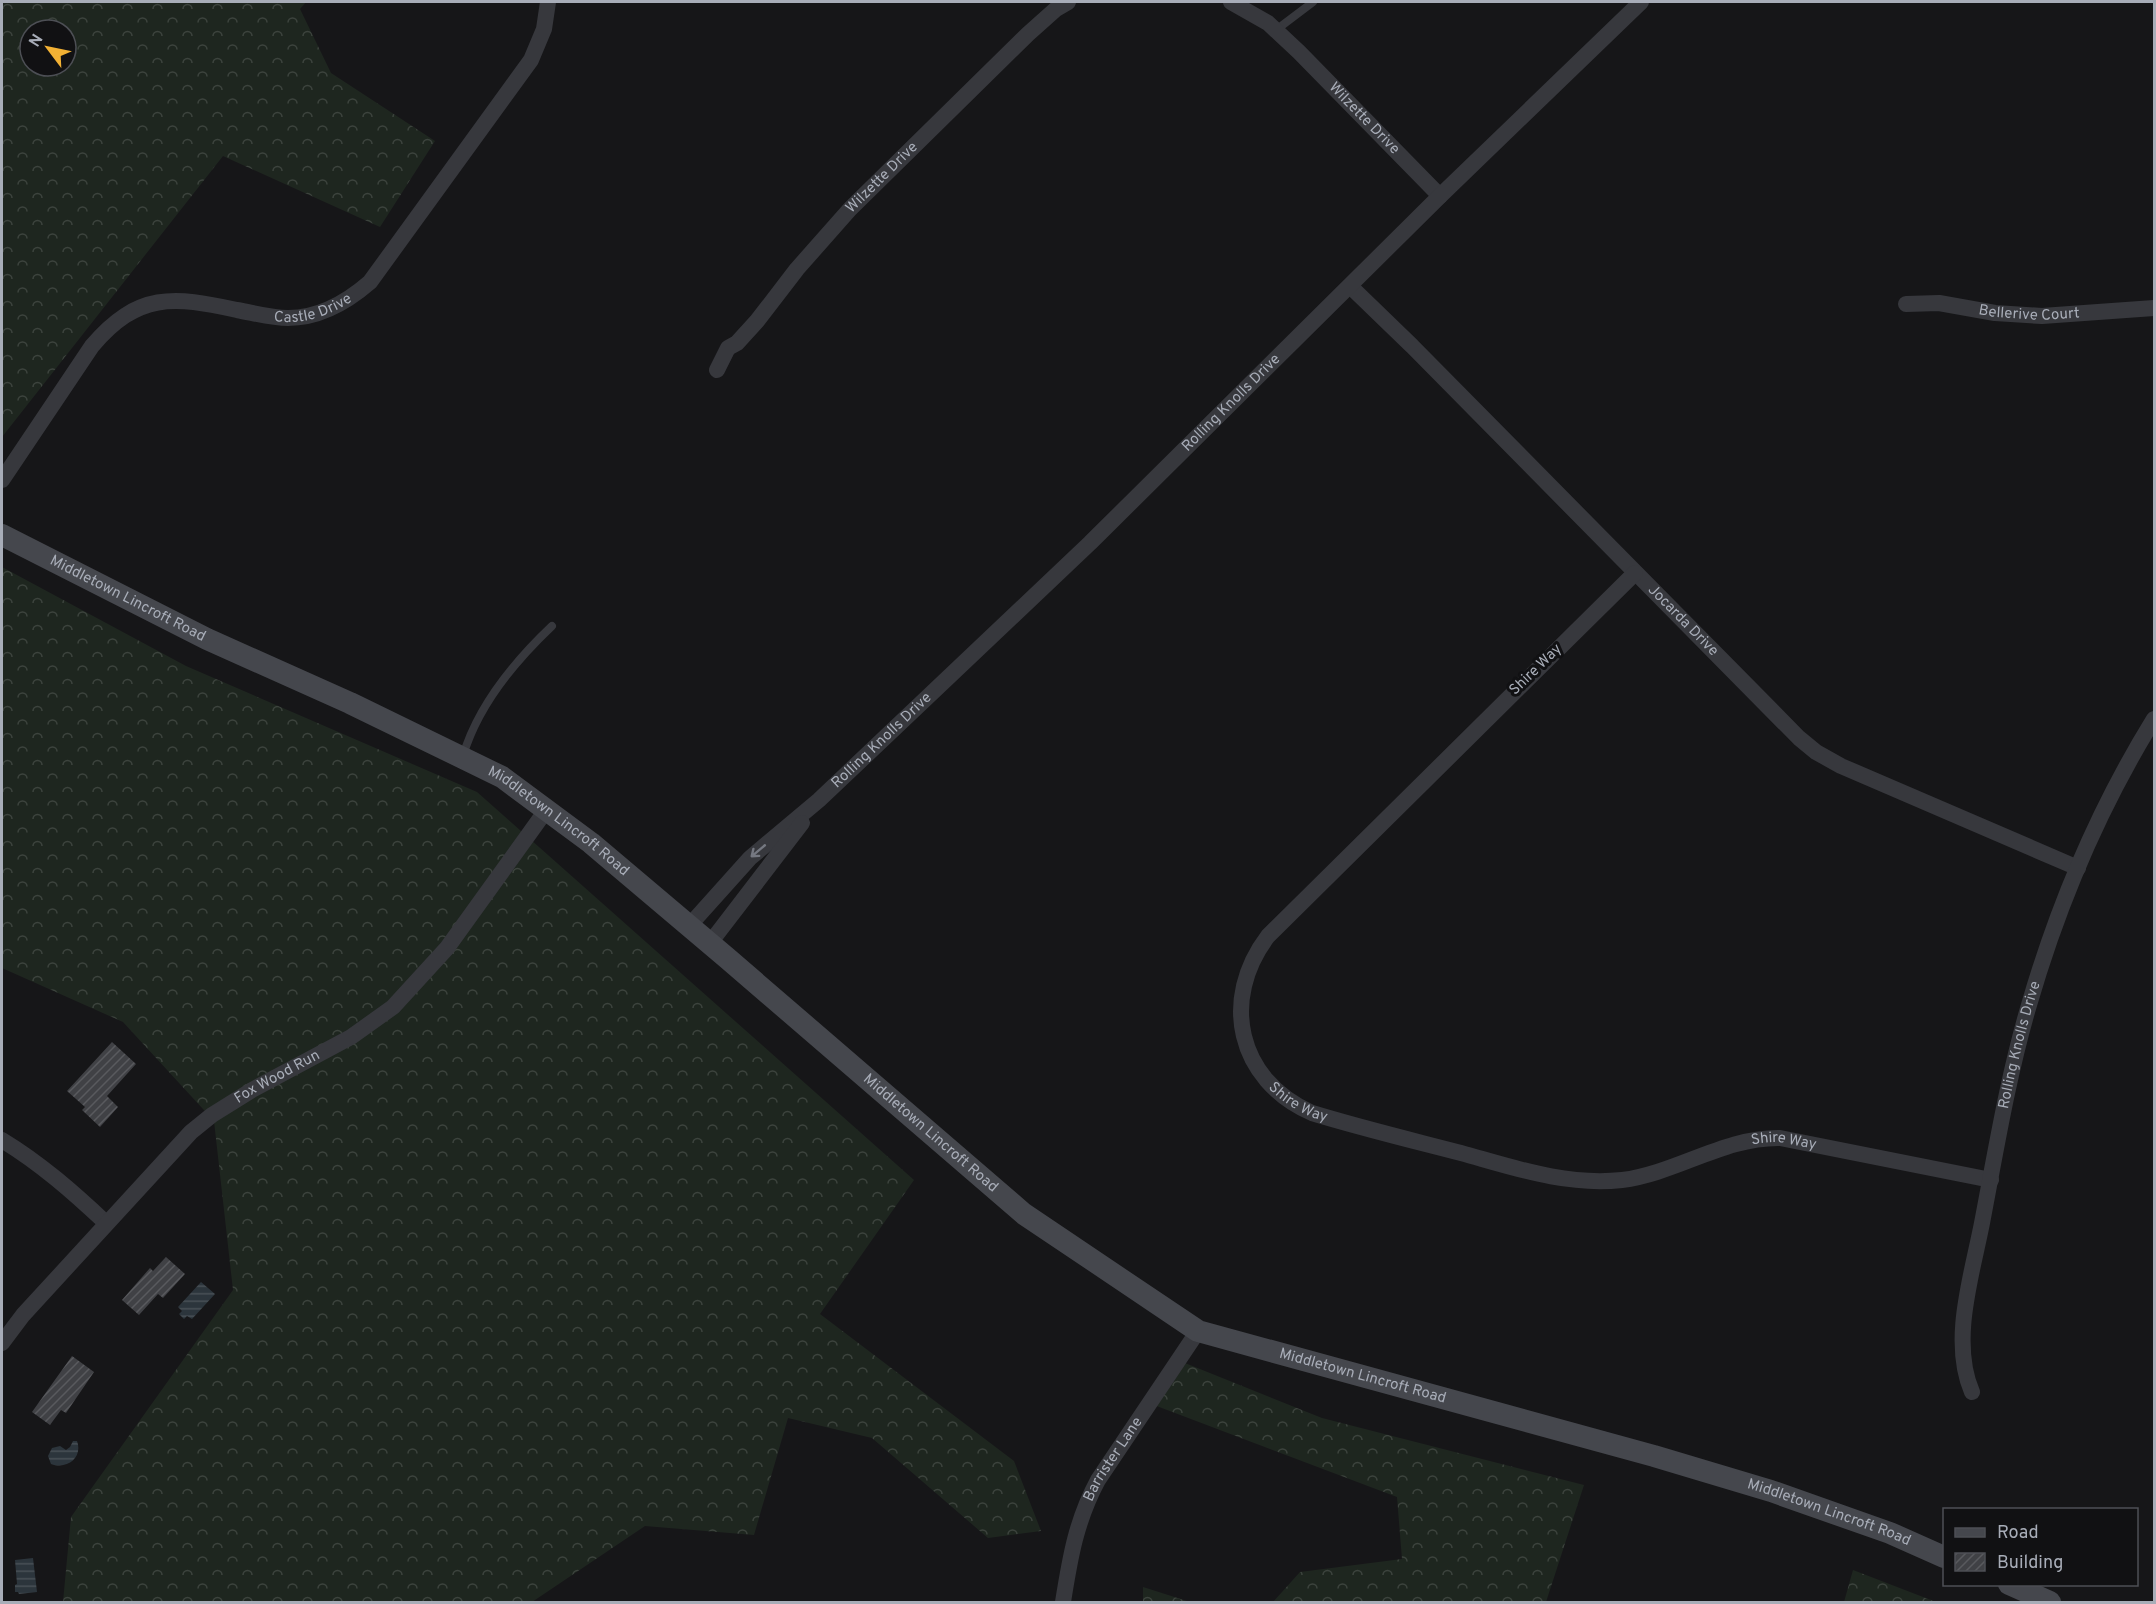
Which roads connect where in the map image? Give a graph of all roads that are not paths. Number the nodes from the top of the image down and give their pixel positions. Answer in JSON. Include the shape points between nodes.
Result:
{"nodes":[{"id":1,"x":548,"y":2,"type":"edge"},
{"id":2,"x":1068,"y":2,"type":"edge"},
{"id":3,"x":1231,"y":2,"type":"edge"},
{"id":4,"x":1313,"y":2,"type":"edge"},
{"id":5,"x":1641,"y":2,"type":"edge"},
{"id":6,"x":1276,"y":30,"type":"junction"},
{"id":7,"x":1440,"y":196,"type":"junction"},
{"id":8,"x":1350,"y":286,"type":"junction"},
{"id":9,"x":1906,"y":304,"type":"dead end"},
{"id":10,"x":2154,"y":308,"type":"edge"},
{"id":11,"x":717,"y":370,"type":"dead end"},
{"id":12,"x":2,"y":480,"type":"edge"},
{"id":13,"x":2,"y":535,"type":"edge"},
{"id":14,"x":1635,"y":573,"type":"junction"},
{"id":15,"x":552,"y":626,"type":"dead end"},
{"id":16,"x":2154,"y":719,"type":"edge"},
{"id":17,"x":463,"y":757,"type":"junction"},
{"id":18,"x":819,"y":800,"type":"junction"},
{"id":19,"x":547,"y":809,"type":"junction"},
{"id":20,"x":2078,"y":868,"type":"junction"},
{"id":21,"x":689,"y":926,"type":"junction"},
{"id":22,"x":710,"y":943,"type":"junction"},
{"id":23,"x":2,"y":1140,"type":"edge"},
{"id":24,"x":1991,"y":1180,"type":"junction"},
{"id":25,"x":106,"y":1223,"type":"junction"},
{"id":26,"x":1198,"y":1331,"type":"junction"},
{"id":27,"x":2,"y":1343,"type":"edge"},
{"id":28,"x":1972,"y":1392,"type":"dead end"},
{"id":29,"x":1943,"y":1557,"type":"edge"},
{"id":30,"x":2014,"y":1586,"type":"edge"},
{"id":31,"x":1063,"y":1602,"type":"edge"},
{"id":32,"x":2050,"y":1602,"type":"edge"}],
"edges":[{"from":1,"to":12,"type":"street","name":"Castle Drive","via":[[544,29],[531,60],[370,282],[345,302],[297,317],[269,316],[195,300],[164,301],[124,315],[92,346]]},
{"from":2,"to":11,"type":"street","name":"Wilzette Drive","via":[[1028,34],[850,209],[737,343],[728,348]]},
{"from":3,"to":6,"type":"street","name":"Wilzette Drive"},
{"from":4,"to":6,"type":"lane"},
{"from":5,"to":7,"type":"street","name":"Rolling Knolls Drive"},
{"from":6,"to":7,"type":"street","name":"Wilzette Drive"},
{"from":7,"to":8,"type":"street","name":"Rolling Knolls Drive"},
{"from":8,"to":14,"type":"street","name":"Jocarda Drive"},
{"from":8,"to":18,"type":"street","name":"Rolling Knolls Drive","via":[[1090,543]]},
{"from":9,"to":10,"type":"street","name":"Bellerive Court","via":[[1939,303],[2042,316]]},
{"from":13,"to":17,"type":"main road","name":"Middletown Lincroft Road","via":[[207,639]]},
{"from":14,"to":20,"type":"street","name":"Jocarda Drive","via":[[1816,752],[1876,782]]},
{"from":14,"to":24,"type":"street","name":"Shire Way","via":[[1268,936],[1246,974],[1240,1007],[1242,1029],[1256,1066],[1283,1097],[1312,1113],[1558,1179],[1600,1182],[1633,1178],[1738,1143],[1780,1138]]},
{"from":15,"to":17,"type":"lane","via":[[489,700],[475,723]]},
{"from":16,"to":20,"type":"street","name":"Rolling Knolls Drive","via":[[2101,816]]},
{"from":17,"to":19,"type":"main road","name":"Middletown Lincroft Road","via":[[502,777]]},
{"from":18,"to":21,"type":"street","name":"Rolling Knolls Drive","one_way":true,"via":[[750,858]]},
{"from":18,"to":22,"type":"street","name":"Rolling Knolls Drive"},
{"from":19,"to":21,"type":"main road","name":"Middletown Lincroft Road"},
{"from":19,"to":25,"type":"street","name":"Fox Wood Run","via":[[447,948],[393,1007],[351,1037],[212,1115]]},
{"from":20,"to":24,"type":"street","name":"Rolling Knolls Drive","via":[[2028,1006]]},
{"from":21,"to":22,"type":"main road","name":"Middletown Lincroft Road"},
{"from":22,"to":26,"type":"main road","name":"Middletown Lincroft Road","via":[[1024,1214]]},
{"from":23,"to":25,"type":"street","via":[[46,1170]]},
{"from":24,"to":28,"type":"street","name":"Rolling Knolls Drive","via":[[1963,1326],[1962,1352]]},
{"from":25,"to":27,"type":"street","name":"Fox Wood Run"},
{"from":26,"to":29,"type":"main road","name":"Middletown Lincroft Road","via":[[1771,1491]]},
{"from":26,"to":31,"type":"street","name":"Barrister Lane","via":[[1089,1498],[1071,1549]]},
{"from":30,"to":32,"type":"main road"}]}
